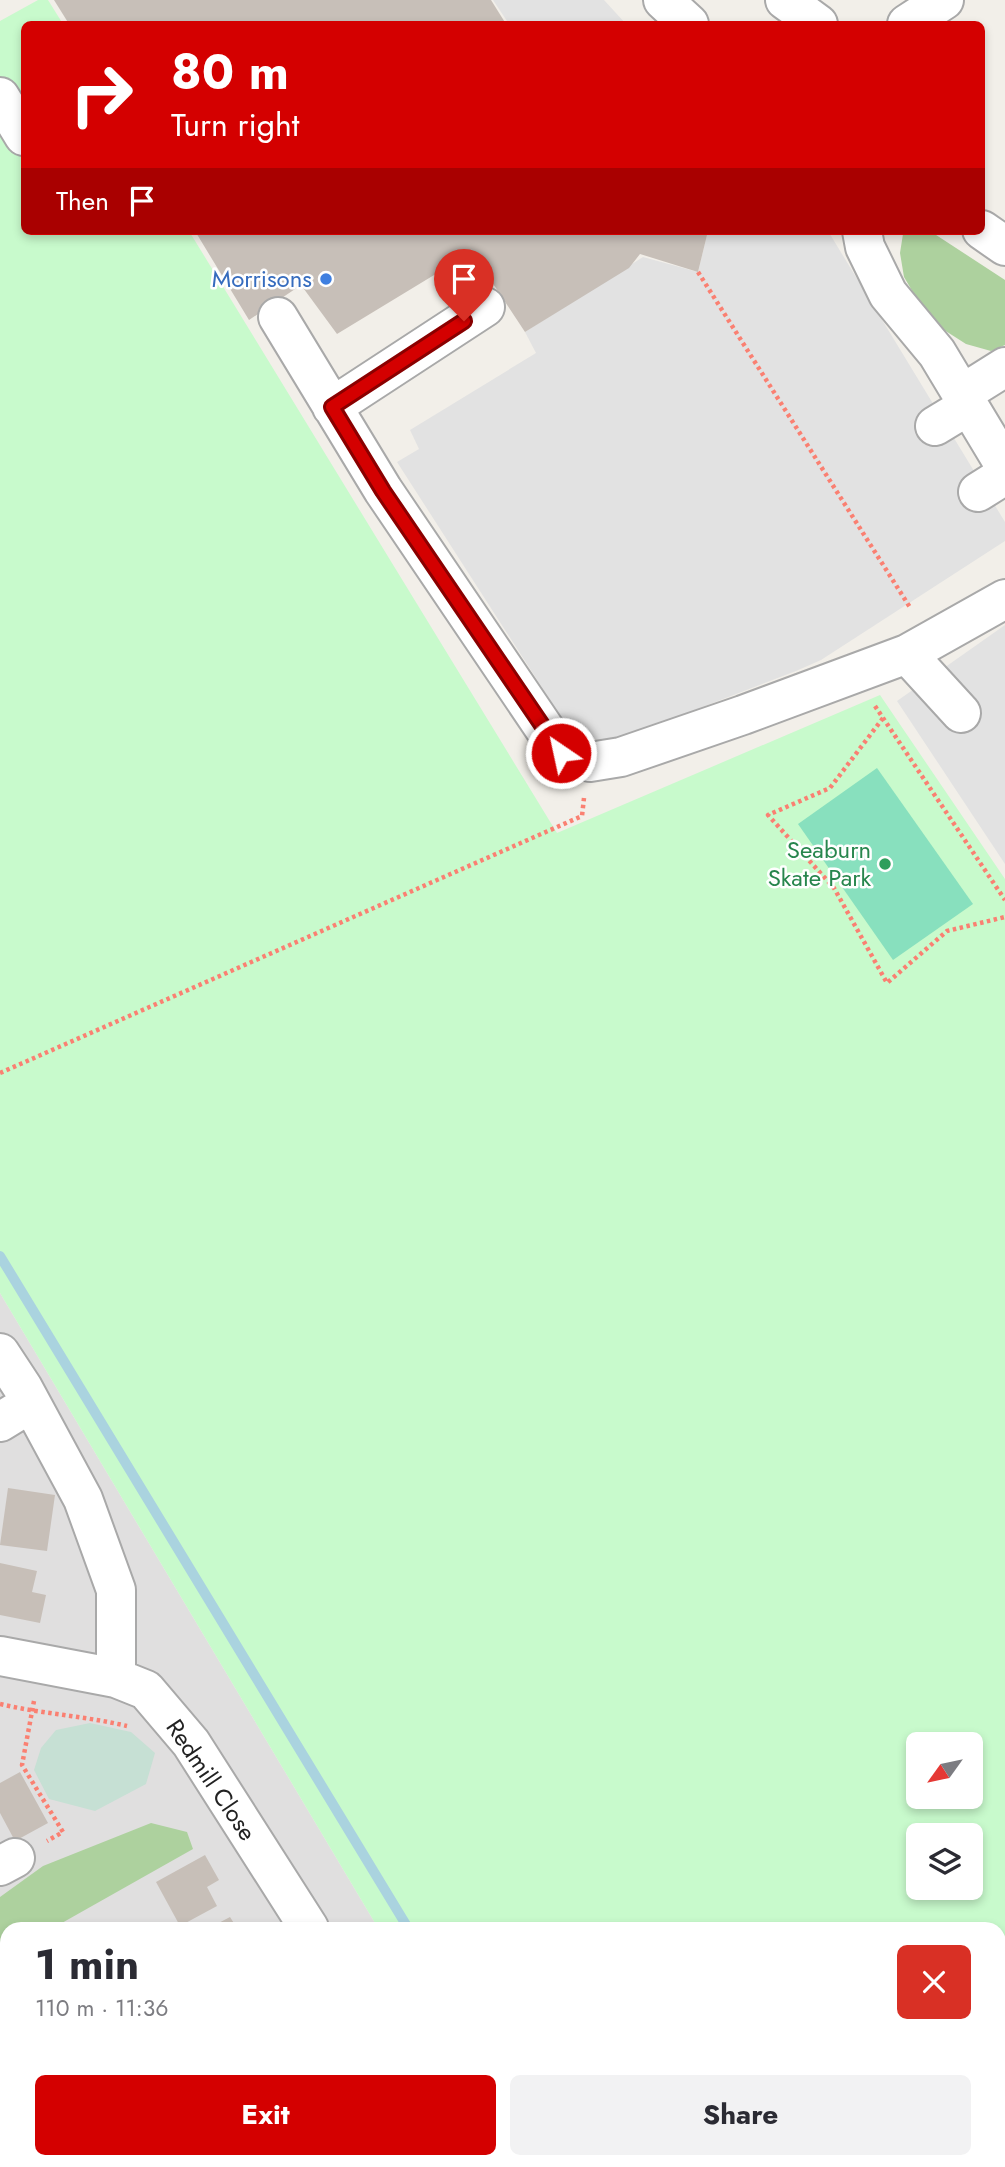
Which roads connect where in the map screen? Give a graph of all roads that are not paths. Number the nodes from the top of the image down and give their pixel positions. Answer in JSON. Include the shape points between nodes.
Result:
{"nodes":[{"id":1,"x":663,"y":0,"type":"edge"},
{"id":2,"x":785,"y":0,"type":"edge"},
{"id":3,"x":944,"y":0,"type":"edge"},
{"id":4,"x":686,"y":21,"type":"edge"},
{"id":5,"x":814,"y":21,"type":"edge"},
{"id":6,"x":912,"y":21,"type":"edge"},
{"id":7,"x":0,"y":97,"type":"edge"},
{"id":8,"x":21,"y":131,"type":"edge"},
{"id":9,"x":985,"y":232,"type":"edge"},
{"id":10,"x":863,"y":235,"type":"edge"},
{"id":11,"x":1005,"y":246,"type":"edge"},
{"id":12,"x":485,"y":307,"type":"dead end"},
{"id":13,"x":278,"y":317,"type":"dead end"},
{"id":14,"x":1005,"y":367,"type":"edge"},
{"id":15,"x":332,"y":407,"type":"junction"},
{"id":16,"x":935,"y":426,"type":"dead end"},
{"id":17,"x":990,"y":442,"type":"edge"},
{"id":18,"x":1005,"y":599,"type":"edge"},
{"id":19,"x":921,"y":646,"type":"junction"},
{"id":20,"x":961,"y":713,"type":"dead end"},
{"id":21,"x":0,"y":1353,"type":"edge"},
{"id":22,"x":16,"y":1412,"type":"edge"},
{"id":23,"x":0,"y":1656,"type":"edge"},
{"id":24,"x":116,"y":1678,"type":"junction"},
{"id":25,"x":305,"y":1922,"type":"edge"}],
"edges":[{"from":1,"to":4,"type":"street"},
{"from":2,"to":5,"type":"street"},
{"from":3,"to":6,"type":"street"},
{"from":7,"to":8,"type":"street"},
{"from":9,"to":11,"type":"street"},
{"from":10,"to":17,"type":"street","via":[[905,340],[937,354]]},
{"from":12,"to":15,"type":"street"},
{"from":13,"to":15,"type":"street"},
{"from":14,"to":17,"type":"street"},
{"from":15,"to":19,"type":"street","via":[[383,491],[561,753],[590,762],[621,757]]},
{"from":16,"to":17,"type":"street"},
{"from":18,"to":19,"type":"street"},
{"from":19,"to":20,"type":"street"},
{"from":21,"to":22,"type":"street"},
{"from":22,"to":24,"type":"street","via":[[83,1499],[116,1590]]},
{"from":23,"to":24,"type":"street","name":"Redmill Close"},
{"from":24,"to":25,"type":"street","name":"Redmill Close","via":[[146,1690],[191,1743]]}]}
